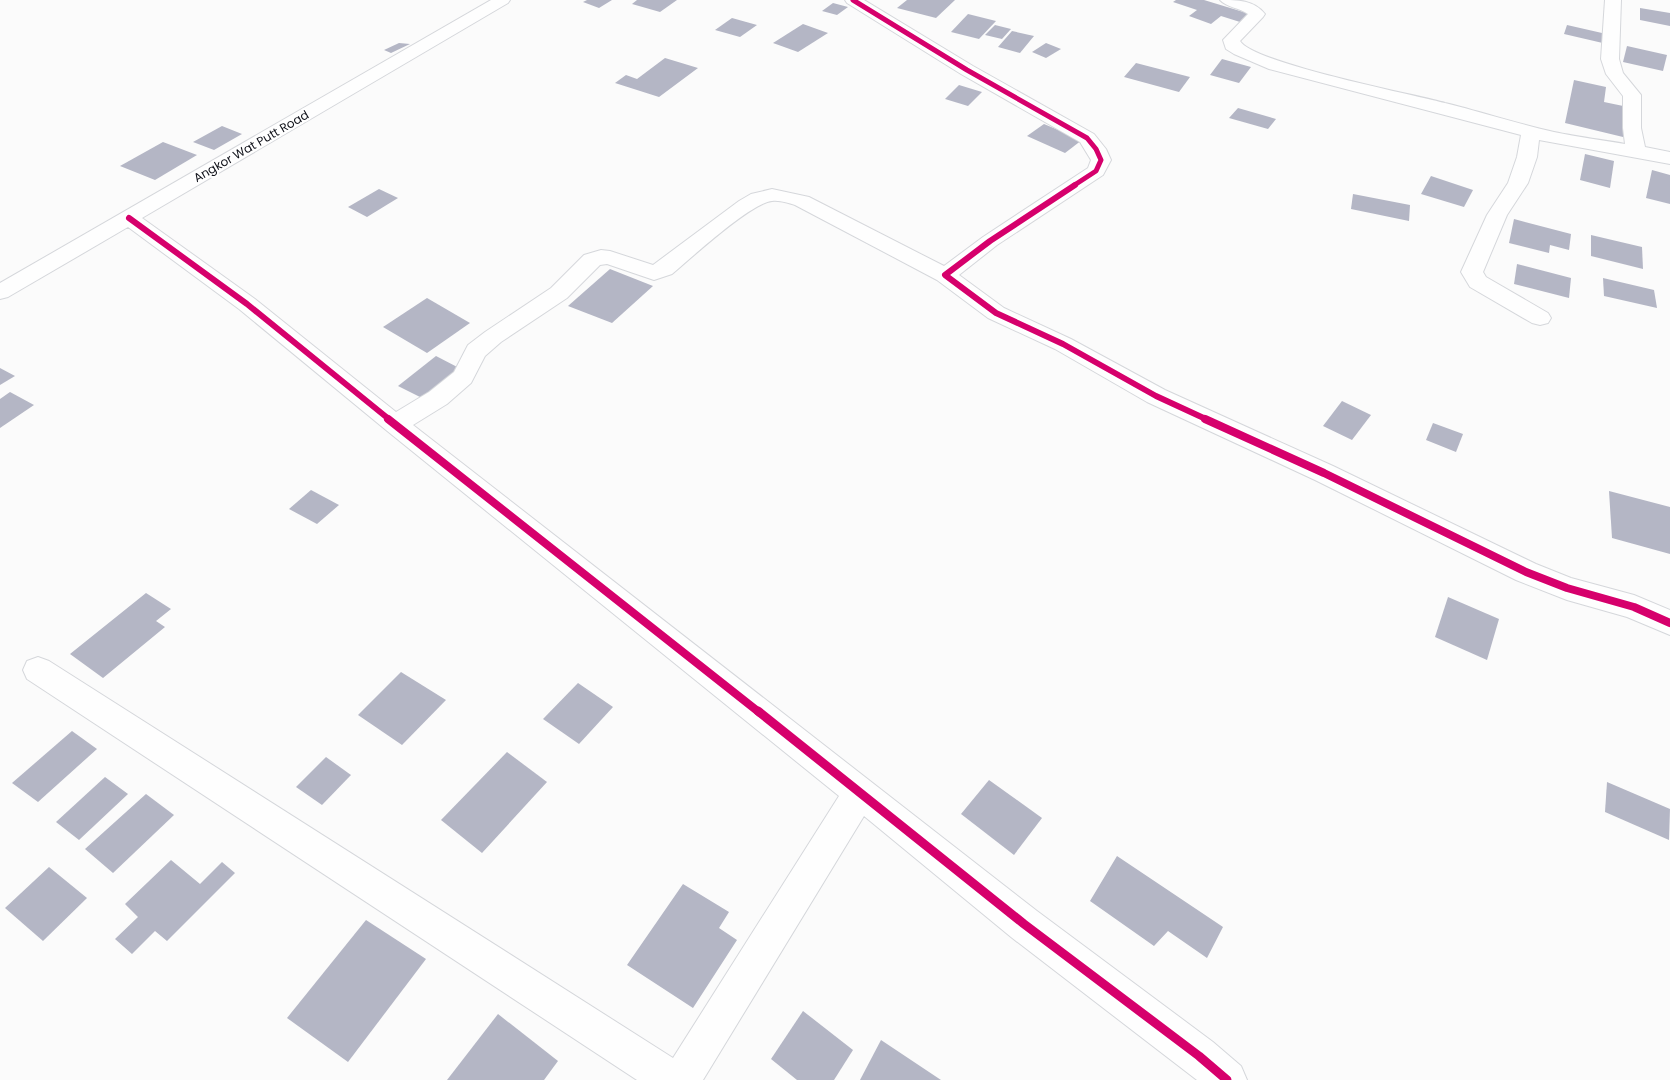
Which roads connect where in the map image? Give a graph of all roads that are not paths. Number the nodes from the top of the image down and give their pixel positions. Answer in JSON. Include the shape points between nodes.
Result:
{"nodes":[{"id":1,"x":502,"y":0,"type":"edge"},
{"id":2,"x":853,"y":0,"type":"edge"},
{"id":3,"x":1228,"y":0,"type":"edge"},
{"id":4,"x":1613,"y":0,"type":"edge"},
{"id":5,"x":1531,"y":132,"type":"junction"},
{"id":6,"x":1636,"y":150,"type":"junction"},
{"id":7,"x":1670,"y":158,"type":"edge"},
{"id":8,"x":129,"y":218,"type":"junction"},
{"id":9,"x":945,"y":275,"type":"junction"},
{"id":10,"x":0,"y":292,"type":"edge"},
{"id":11,"x":1540,"y":318,"type":"dead end"},
{"id":12,"x":395,"y":424,"type":"junction"},
{"id":13,"x":1670,"y":623,"type":"edge"},
{"id":14,"x":38,"y":670,"type":"dead end"},
{"id":15,"x":860,"y":792,"type":"junction"},
{"id":16,"x":672,"y":1080,"type":"edge"},
{"id":17,"x":681,"y":1080,"type":"edge"},
{"id":18,"x":1228,"y":1080,"type":"edge"}],
"edges":[{"from":1,"to":8,"type":"street","name":"Angkor Wat Putt Road"},
{"from":2,"to":9,"type":"street","via":[[1087,138],[1101,160],[1096,171],[990,240]]},
{"from":3,"to":5,"type":"street","via":[[1245,5],[1257,14],[1231,40],[1238,50],[1300,72]]},
{"from":4,"to":6,"type":"street","via":[[1610,59],[1615,74],[1632,95]]},
{"from":5,"to":6,"type":"street"},
{"from":5,"to":11,"type":"street","via":[[1518,183],[1497,216],[1472,272],[1478,282]]},
{"from":6,"to":7,"type":"street"},
{"from":8,"to":10,"type":"street","name":"Angkor Wat Putt Road"},
{"from":8,"to":12,"type":"street","via":[[247,304]]},
{"from":9,"to":12,"type":"street","via":[[802,201],[786,196],[756,198],[664,269],[654,273],[610,258],[592,260],[559,293],[493,336],[476,351],[463,377],[438,398]]},
{"from":9,"to":13,"type":"street","via":[[996,313],[1063,344],[1156,396],[1526,572],[1567,588],[1634,607]]},
{"from":12,"to":15,"type":"street"},
{"from":14,"to":16,"type":"street"},
{"from":15,"to":17,"type":"street"},
{"from":15,"to":18,"type":"street","via":[[1024,924]]}]}
